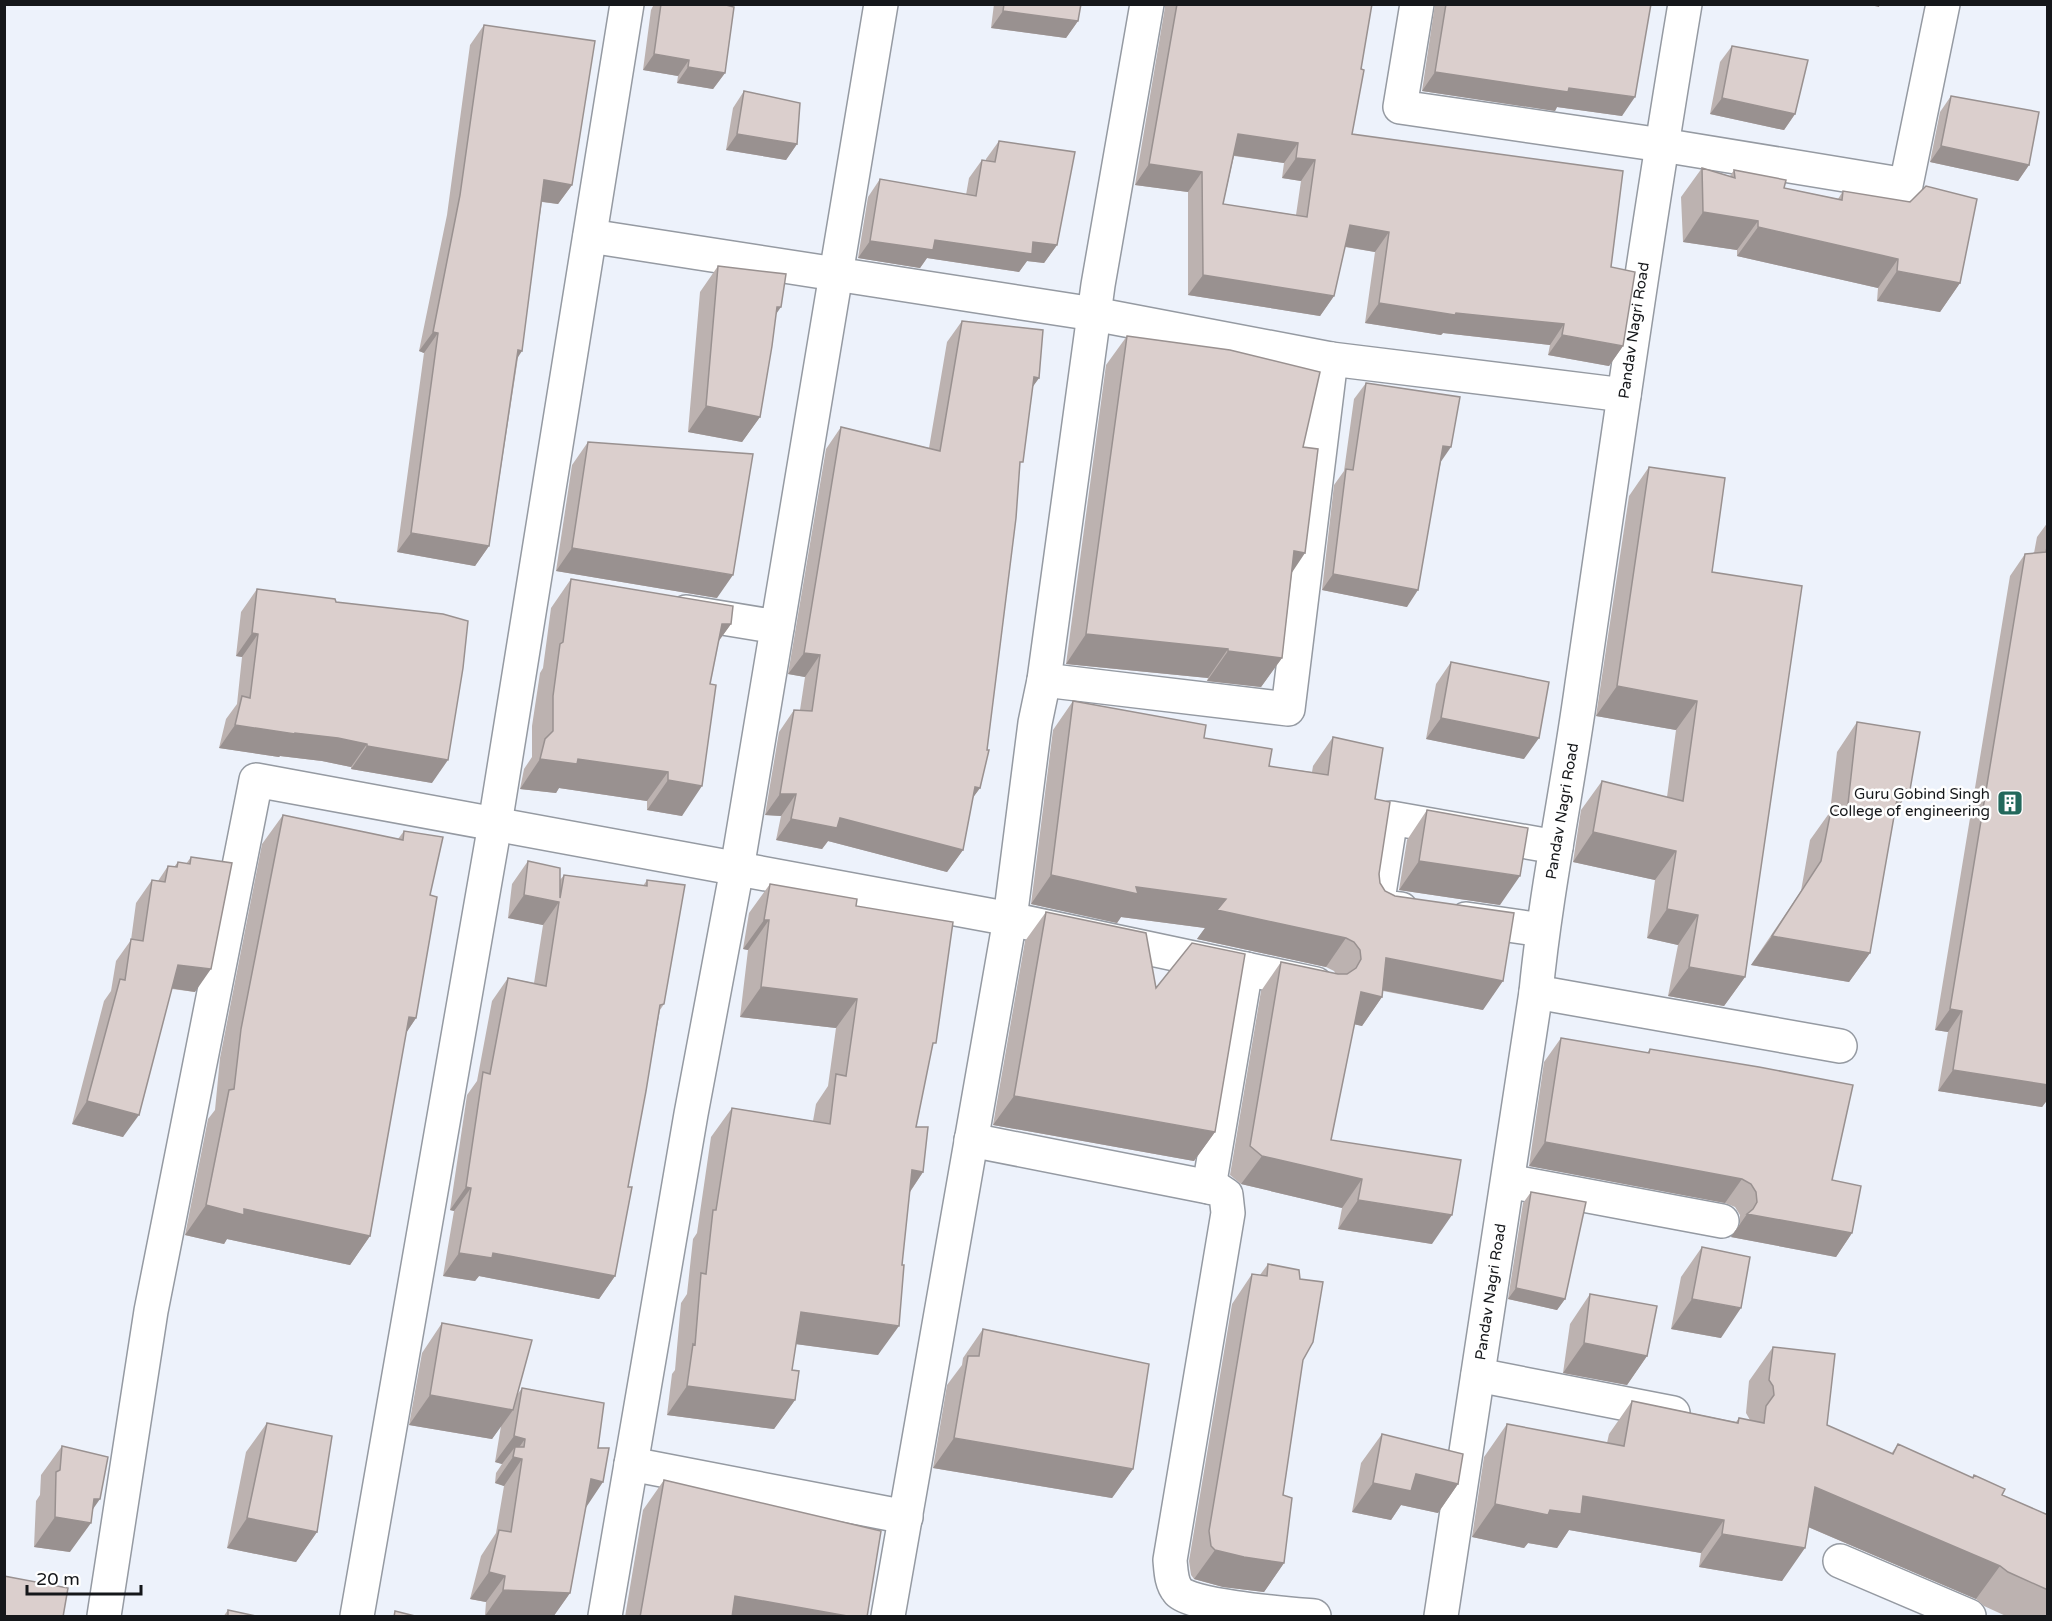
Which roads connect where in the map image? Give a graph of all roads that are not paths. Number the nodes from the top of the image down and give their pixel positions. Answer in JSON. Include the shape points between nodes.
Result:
{"nodes":[{"id":1,"x":627,"y":4,"type":"edge"},
{"id":2,"x":880,"y":4,"type":"edge"},
{"id":3,"x":1147,"y":4,"type":"edge"},
{"id":4,"x":1417,"y":4,"type":"edge"},
{"id":5,"x":1685,"y":4,"type":"edge"},
{"id":6,"x":1943,"y":4,"type":"edge"},
{"id":7,"x":1662,"y":145,"type":"junction"},
{"id":8,"x":590,"y":236,"type":"junction"},
{"id":9,"x":835,"y":274,"type":"junction"},
{"id":10,"x":1094,"y":314,"type":"junction"},
{"id":11,"x":1331,"y":359,"type":"junction"},
{"id":12,"x":1624,"y":395,"type":"junction"},
{"id":13,"x":661,"y":607,"type":"edge"},
{"id":14,"x":777,"y":627,"type":"junction"},
{"id":15,"x":1044,"y":680,"type":"junction"},
{"id":16,"x":495,"y":824,"type":"junction"},
{"id":17,"x":1556,"y":847,"type":"junction"},
{"id":18,"x":737,"y":869,"type":"junction"},
{"id":19,"x":1010,"y":919,"type":"junction"},
{"id":20,"x":1542,"y":930,"type":"junction"},
{"id":21,"x":1246,"y":969,"type":"junction"},
{"id":22,"x":1322,"y":985,"type":"edge"},
{"id":23,"x":1536,"y":992,"type":"junction"},
{"id":24,"x":1840,"y":1046,"type":"dead end"},
{"id":25,"x":971,"y":1140,"type":"junction"},
{"id":26,"x":1508,"y":1181,"type":"junction"},
{"id":27,"x":1209,"y":1187,"type":"junction"},
{"id":28,"x":1722,"y":1221,"type":"dead end"},
{"id":29,"x":1478,"y":1375,"type":"junction"},
{"id":30,"x":1698,"y":1418,"type":"edge"},
{"id":31,"x":632,"y":1464,"type":"junction"},
{"id":32,"x":906,"y":1517,"type":"junction"},
{"id":33,"x":1840,"y":1561,"type":"dead end"},
{"id":34,"x":104,"y":1617,"type":"edge"},
{"id":35,"x":357,"y":1617,"type":"edge"},
{"id":36,"x":605,"y":1617,"type":"edge"},
{"id":37,"x":888,"y":1617,"type":"edge"},
{"id":38,"x":1314,"y":1617,"type":"edge"},
{"id":39,"x":1441,"y":1617,"type":"edge"},
{"id":40,"x":1969,"y":1617,"type":"edge"}],
"edges":[{"from":1,"to":8,"type":"street"},
{"from":2,"to":9,"type":"street"},
{"from":3,"to":10,"type":"street"},
{"from":4,"to":7,"type":"street","via":[[1400,107]]},
{"from":5,"to":7,"type":"street","name":"Pandav Nagri Road"},
{"from":6,"to":7,"type":"street","via":[[1906,185]]},
{"from":7,"to":12,"type":"street","name":"Pandav Nagri Road"},
{"from":8,"to":9,"type":"street"},
{"from":8,"to":16,"type":"street","via":[[545,588]]},
{"from":9,"to":10,"type":"street"},
{"from":9,"to":14,"type":"street"},
{"from":10,"to":11,"type":"street"},
{"from":10,"to":15,"type":"street"},
{"from":11,"to":12,"type":"street"},
{"from":11,"to":15,"type":"street","via":[[1288,709]]},
{"from":12,"to":17,"type":"street","name":"Pandav Nagri Road"},
{"from":13,"to":14,"type":"street"},
{"from":14,"to":18,"type":"street"},
{"from":15,"to":19,"type":"street"},
{"from":16,"to":18,"type":"street"},
{"from":16,"to":34,"type":"street","via":[[256,780],[151,1311]]},
{"from":16,"to":35,"type":"street"},
{"from":17,"to":20,"type":"street","name":"Pandav Nagri Road"},
{"from":17,"to":20,"type":"street","via":[[1391,818],[1377,906]]},
{"from":18,"to":19,"type":"street"},
{"from":18,"to":31,"type":"street"},
{"from":19,"to":21,"type":"street"},
{"from":19,"to":25,"type":"street"},
{"from":20,"to":23,"type":"street","name":"Pandav Nagri Road"},
{"from":21,"to":22,"type":"street"},
{"from":21,"to":27,"type":"street"},
{"from":23,"to":24,"type":"street"},
{"from":23,"to":26,"type":"street","name":"Pandav Nagri Road"},
{"from":25,"to":27,"type":"street"},
{"from":25,"to":32,"type":"street"},
{"from":26,"to":28,"type":"street"},
{"from":26,"to":29,"type":"street","name":"Pandav Nagri Road"},
{"from":27,"to":38,"type":"street","via":[[1226,1195],[1228,1213],[1170,1560],[1172,1579],[1178,1593],[1189,1599]]},
{"from":29,"to":30,"type":"street"},
{"from":29,"to":39,"type":"street","name":"Pandav Nagri Road"},
{"from":31,"to":32,"type":"street"},
{"from":31,"to":36,"type":"street"},
{"from":32,"to":37,"type":"street"},
{"from":33,"to":40,"type":"street"}]}
